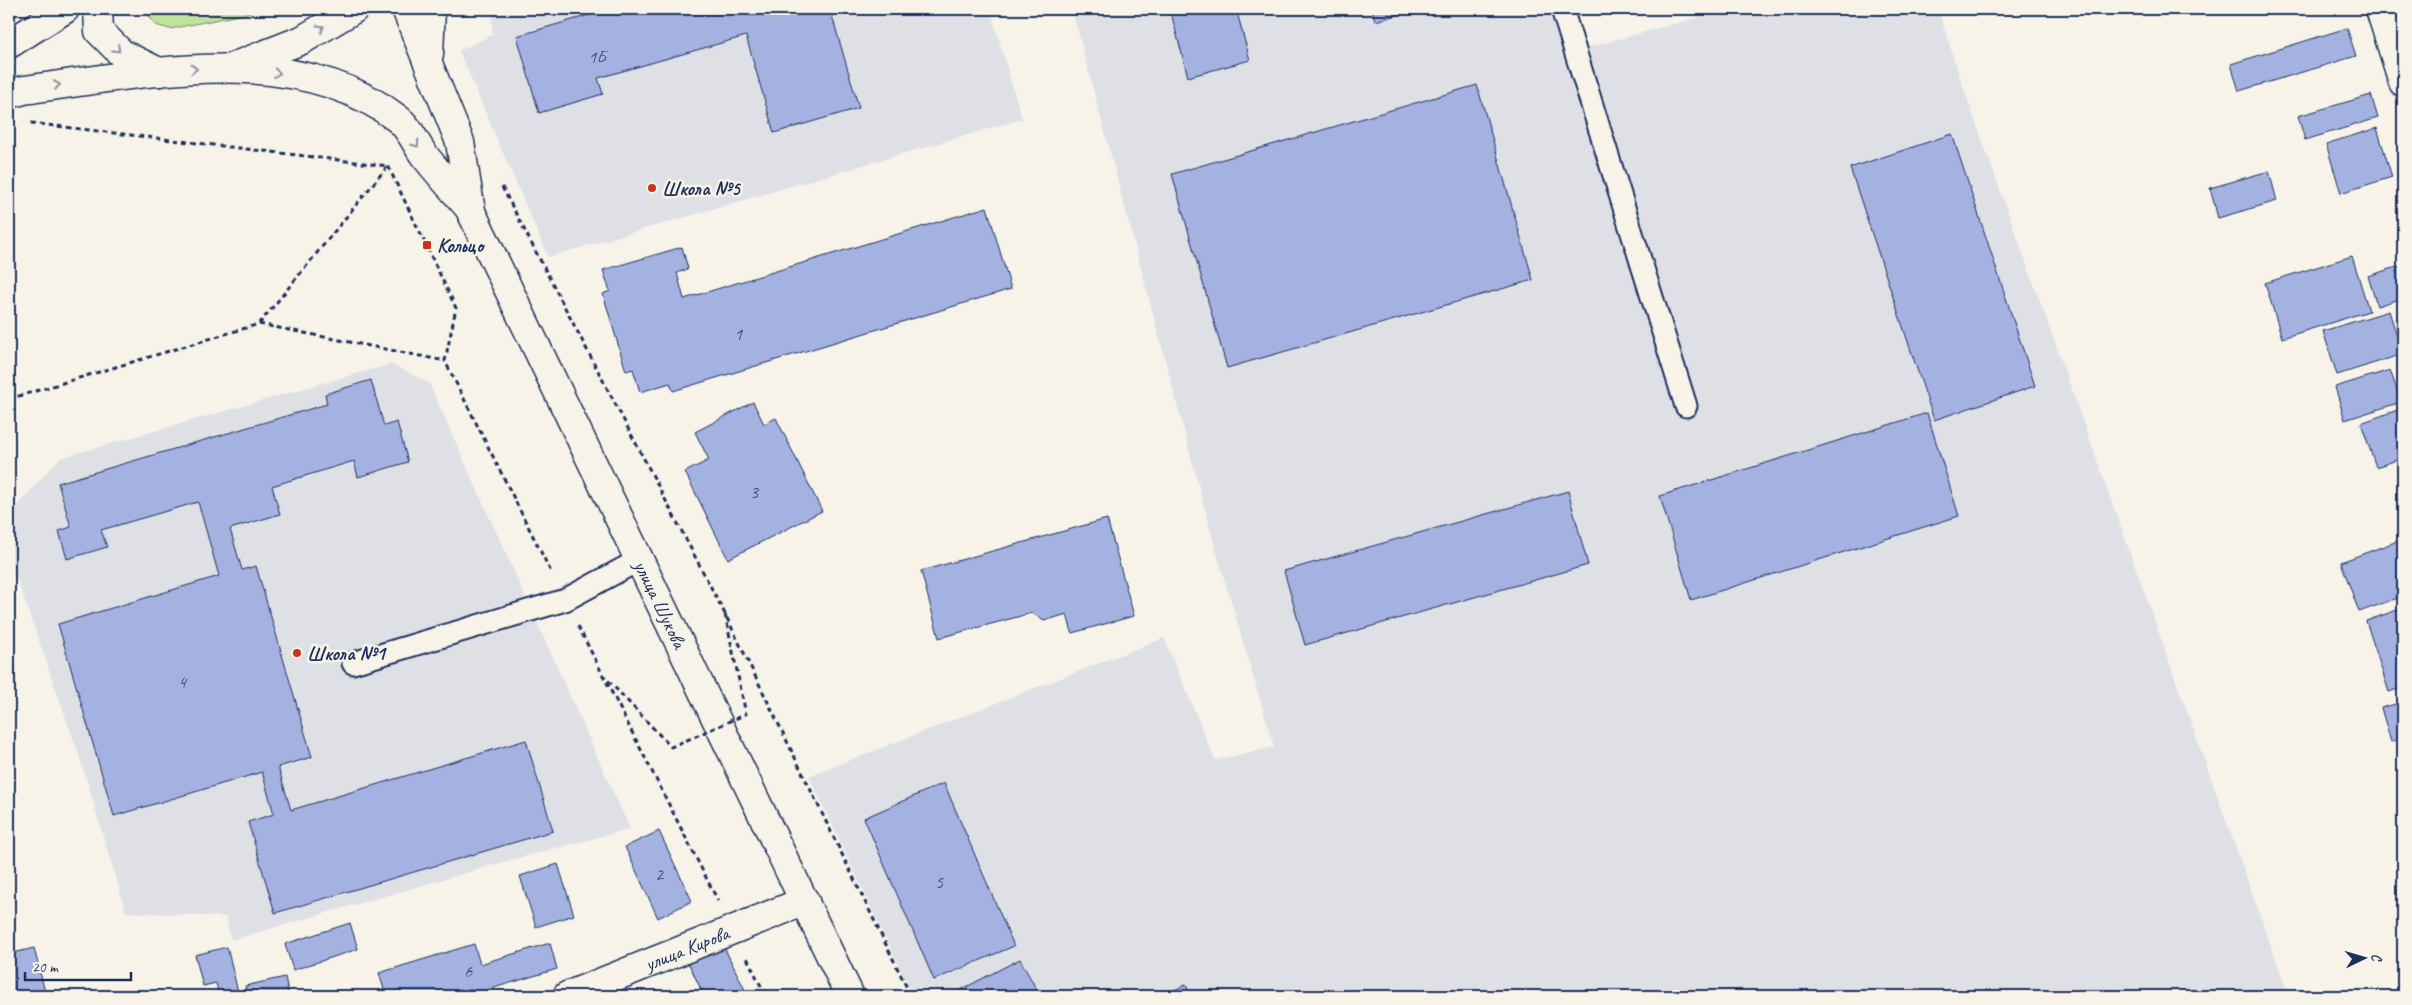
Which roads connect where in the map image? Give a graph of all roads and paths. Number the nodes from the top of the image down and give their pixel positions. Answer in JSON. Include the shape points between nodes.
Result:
{"nodes":[{"id":1,"x":65,"y":9,"type":"edge"},
{"id":2,"x":98,"y":9,"type":"edge"},
{"id":3,"x":354,"y":9,"type":"edge"},
{"id":4,"x":406,"y":9,"type":"edge"},
{"id":5,"x":431,"y":9,"type":"edge"},
{"id":6,"x":1562,"y":9,"type":"edge"},
{"id":7,"x":2380,"y":9,"type":"edge"},
{"id":8,"x":9,"y":44,"type":"edge"},
{"id":9,"x":428,"y":61,"type":"junction"},
{"id":10,"x":229,"y":69,"type":"junction"},
{"id":11,"x":160,"y":72,"type":"junction"},
{"id":12,"x":2403,"y":82,"type":"edge"},
{"id":13,"x":9,"y":94,"type":"edge"},
{"id":14,"x":24,"y":122,"type":"dead end"},
{"id":15,"x":388,"y":166,"type":"junction"},
{"id":16,"x":498,"y":180,"type":"dead end"},
{"id":17,"x":472,"y":212,"type":"junction"},
{"id":18,"x":260,"y":324,"type":"junction"},
{"id":19,"x":445,"y":361,"type":"junction"},
{"id":20,"x":9,"y":399,"type":"edge"},
{"id":21,"x":1686,"y":406,"type":"dead end"},
{"id":22,"x":639,"y":560,"type":"junction"},
{"id":23,"x":565,"y":600,"type":"junction"},
{"id":24,"x":725,"y":614,"type":"junction"},
{"id":25,"x":353,"y":663,"type":"dead end"},
{"id":26,"x":602,"y":674,"type":"junction"},
{"id":27,"x":805,"y":900,"type":"junction"},
{"id":28,"x":733,"y":929,"type":"junction"},
{"id":29,"x":567,"y":996,"type":"edge"},
{"id":30,"x":766,"y":996,"type":"edge"},
{"id":31,"x":850,"y":996,"type":"edge"},
{"id":32,"x":911,"y":996,"type":"edge"}],
"edges":[{"from":1,"to":8,"type":"main road"},
{"from":2,"to":11,"type":"main road","one_way":true,"via":[[99,30],[122,54]]},
{"from":10,"to":3,"type":"main road","one_way":true,"via":[[302,40]]},
{"from":4,"to":9,"type":"main road"},
{"from":5,"to":9,"type":"main road"},
{"from":6,"to":21,"type":"lane"},
{"from":7,"to":12,"type":"main road"},
{"from":9,"to":17,"type":"main road","via":[[460,142]]},
{"from":11,"to":10,"type":"main road","one_way":true},
{"from":10,"to":17,"type":"main road","one_way":true,"via":[[295,74],[359,93],[400,120],[424,155]]},
{"from":13,"to":11,"type":"main road","one_way":true},
{"from":14,"to":15,"type":"path"},
{"from":15,"to":18,"type":"path"},
{"from":15,"to":19,"type":"path","via":[[456,308]]},
{"from":16,"to":24,"type":"path"},
{"from":17,"to":22,"type":"main road","name":"улица Шукова"},
{"from":18,"to":19,"type":"path"},
{"from":18,"to":20,"type":"path"},
{"from":19,"to":23,"type":"path"},
{"from":22,"to":23,"type":"lane"},
{"from":22,"to":27,"type":"main road","name":"улица Шукова"},
{"from":23,"to":25,"type":"lane"},
{"from":23,"to":26,"type":"path"},
{"from":24,"to":26,"type":"path","bridge":true,"via":[[746,714],[671,747]]},
{"from":24,"to":32,"type":"path"},
{"from":26,"to":28,"type":"path"},
{"from":27,"to":28,"type":"main road","name":"улица Кирова"},
{"from":27,"to":31,"type":"main road","name":"улица Шукова"},
{"from":28,"to":29,"type":"main road","name":"улица Кирова"},
{"from":28,"to":30,"type":"path"}]}
